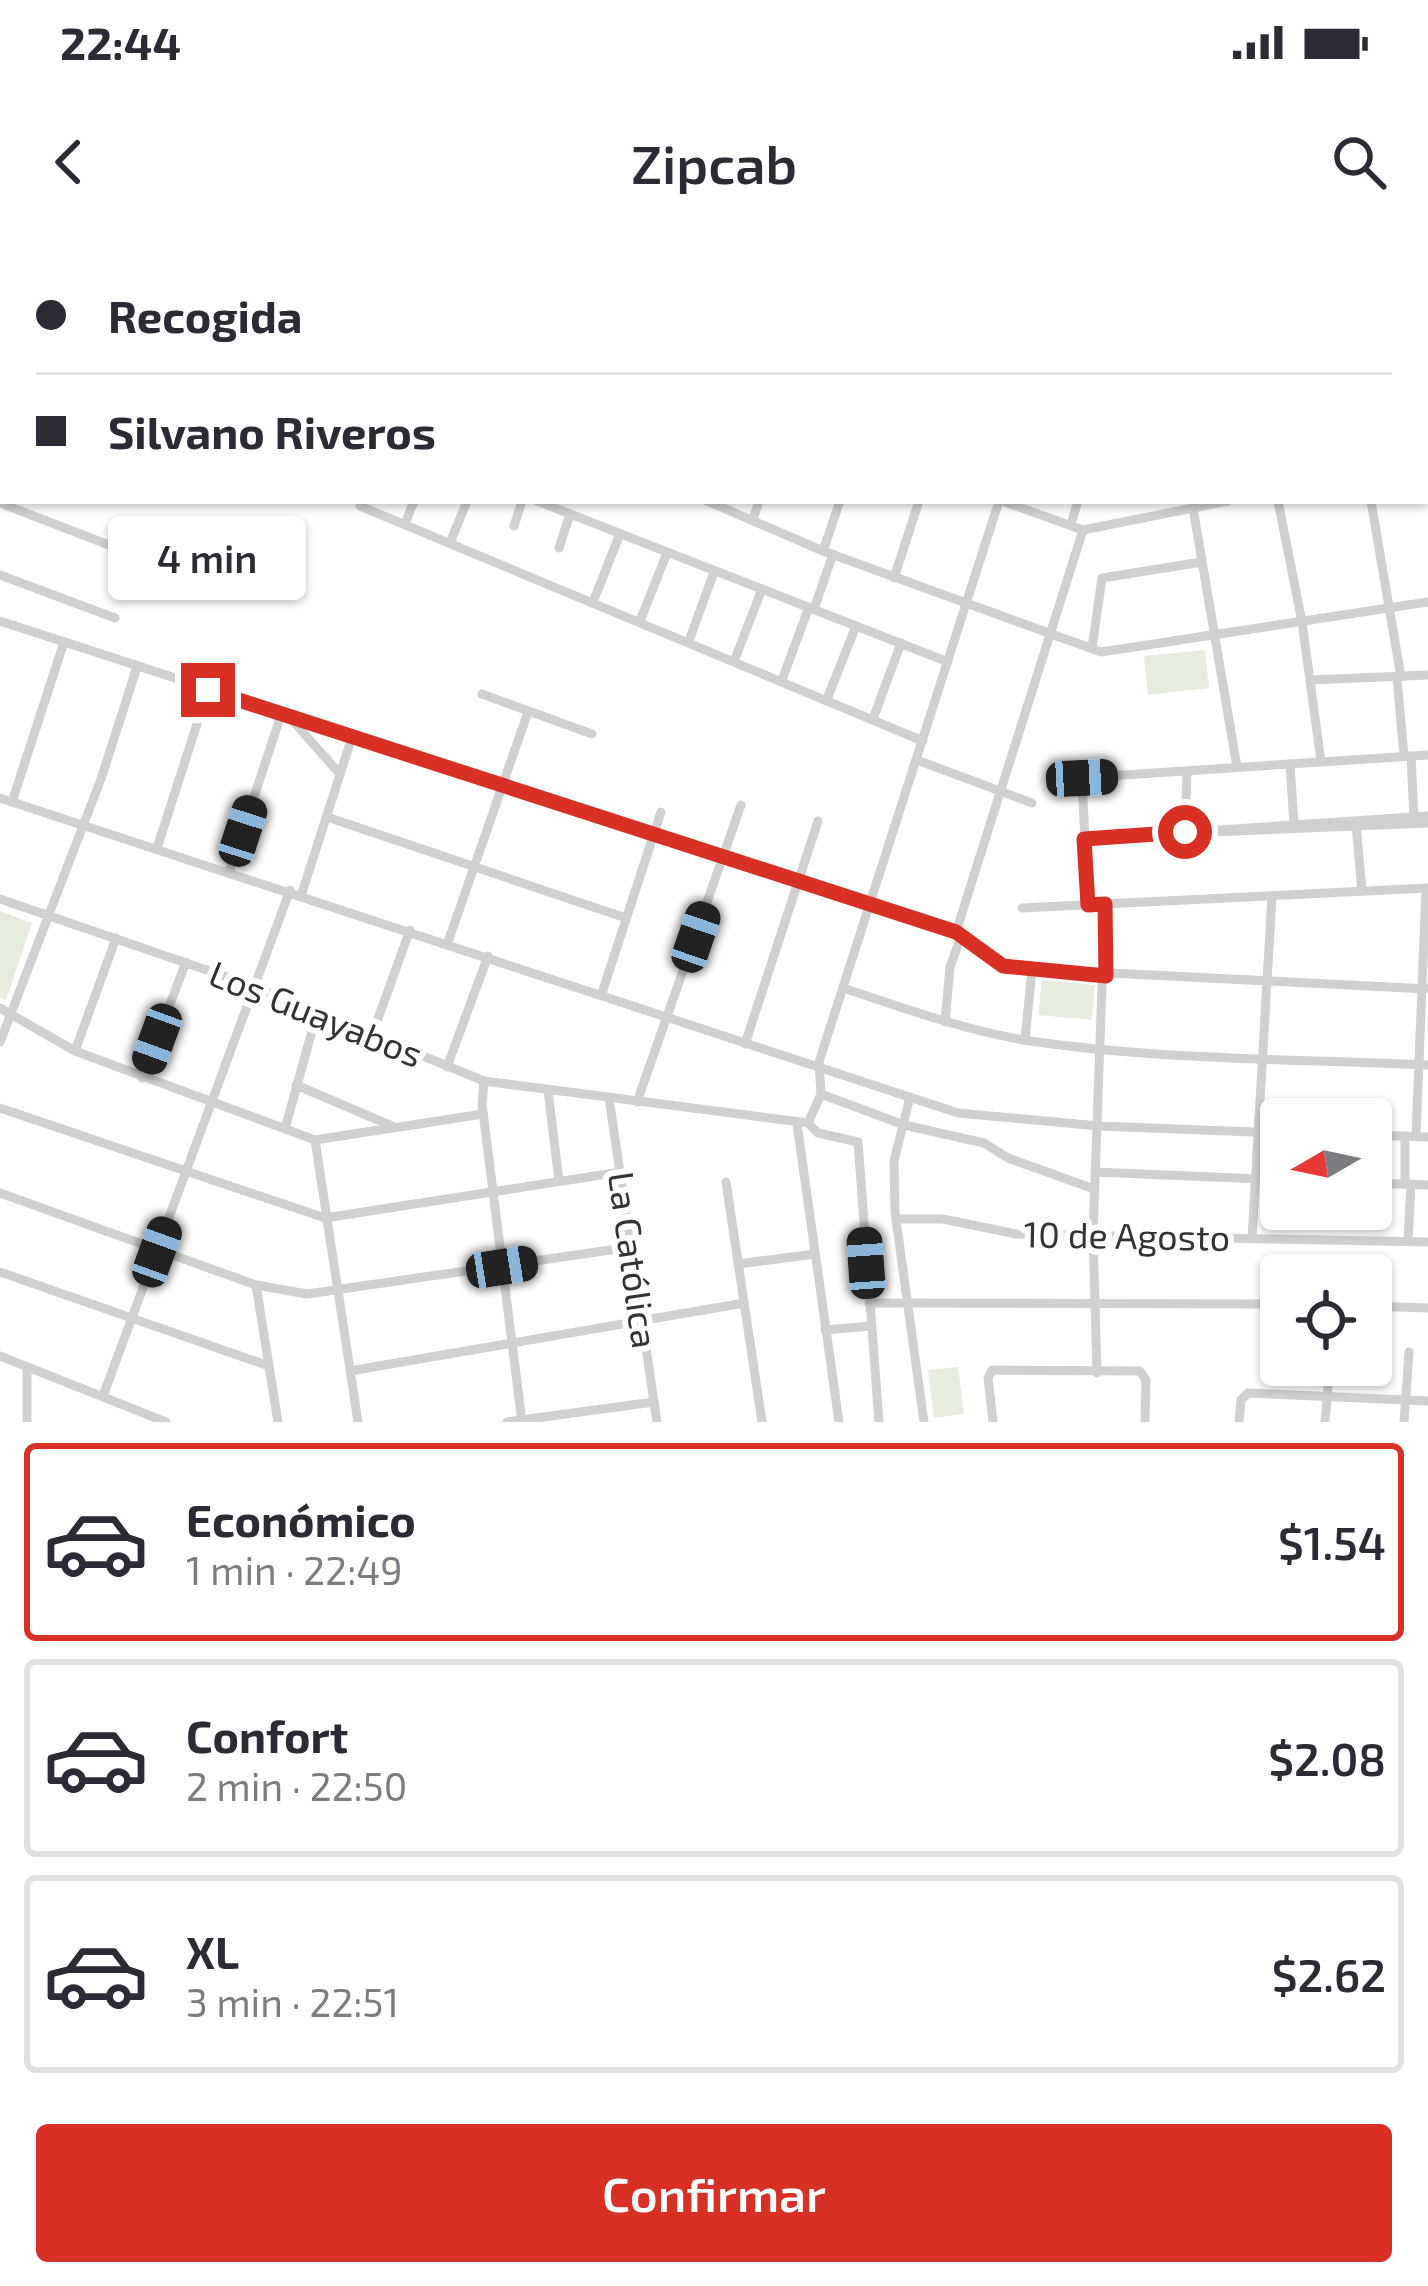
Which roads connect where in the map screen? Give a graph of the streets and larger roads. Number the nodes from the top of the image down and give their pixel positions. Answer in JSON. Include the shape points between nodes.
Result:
{"nodes":[{"id":1,"x":3,"y":504,"type":"edge"},
{"id":2,"x":413,"y":504,"type":"edge"},
{"id":3,"x":465,"y":504,"type":"edge"},
{"id":4,"x":521,"y":504,"type":"edge"},
{"id":5,"x":545,"y":504,"type":"edge"},
{"id":6,"x":715,"y":504,"type":"edge"},
{"id":7,"x":759,"y":504,"type":"edge"},
{"id":8,"x":839,"y":504,"type":"edge"},
{"id":9,"x":918,"y":504,"type":"edge"},
{"id":10,"x":1000,"y":504,"type":"edge"},
{"id":11,"x":1010,"y":504,"type":"edge"},
{"id":12,"x":1077,"y":504,"type":"edge"},
{"id":13,"x":1213,"y":504,"type":"edge"},
{"id":14,"x":1279,"y":504,"type":"edge"},
{"id":15,"x":1372,"y":504,"type":"edge"},
{"id":16,"x":360,"y":506,"type":"dead end"},
{"id":17,"x":1193,"y":508,"type":"junction"},
{"id":18,"x":570,"y":514,"type":"junction"},
{"id":19,"x":753,"y":519,"type":"junction"},
{"id":20,"x":405,"y":524,"type":"junction"},
{"id":21,"x":1071,"y":524,"type":"junction"},
{"id":22,"x":514,"y":526,"type":"dead end"},
{"id":23,"x":1083,"y":530,"type":"junction"},
{"id":24,"x":620,"y":534,"type":"junction"},
{"id":25,"x":450,"y":543,"type":"junction"},
{"id":26,"x":559,"y":548,"type":"dead end"},
{"id":27,"x":127,"y":552,"type":"dead end"},
{"id":28,"x":667,"y":553,"type":"junction"},
{"id":29,"x":828,"y":553,"type":"junction"},
{"id":30,"x":1202,"y":562,"type":"junction"},
{"id":31,"x":714,"y":572,"type":"junction"},
{"id":32,"x":0,"y":575,"type":"edge"},
{"id":33,"x":894,"y":578,"type":"junction"},
{"id":34,"x":762,"y":589,"type":"junction"},
{"id":35,"x":593,"y":602,"type":"junction"},
{"id":36,"x":965,"y":602,"type":"junction"},
{"id":37,"x":1428,"y":602,"type":"edge"},
{"id":38,"x":812,"y":608,"type":"junction"},
{"id":39,"x":1389,"y":609,"type":"junction"},
{"id":40,"x":115,"y":617,"type":"dead end"},
{"id":41,"x":0,"y":621,"type":"edge"},
{"id":42,"x":640,"y":621,"type":"junction"},
{"id":43,"x":1302,"y":622,"type":"junction"},
{"id":44,"x":856,"y":626,"type":"junction"},
{"id":45,"x":1215,"y":635,"type":"junction"},
{"id":46,"x":1050,"y":636,"type":"junction"},
{"id":47,"x":688,"y":640,"type":"junction"},
{"id":48,"x":64,"y":642,"type":"junction"},
{"id":49,"x":901,"y":643,"type":"junction"},
{"id":50,"x":1092,"y":648,"type":"junction"},
{"id":51,"x":735,"y":659,"type":"junction"},
{"id":52,"x":948,"y":662,"type":"junction"},
{"id":53,"x":136,"y":667,"type":"junction"},
{"id":54,"x":1428,"y":675,"type":"edge"},
{"id":55,"x":1399,"y":678,"type":"junction"},
{"id":56,"x":782,"y":680,"type":"junction"},
{"id":57,"x":1310,"y":680,"type":"junction"},
{"id":58,"x":208,"y":690,"type":"junction"},
{"id":59,"x":482,"y":694,"type":"dead end"},
{"id":60,"x":827,"y":700,"type":"junction"},
{"id":61,"x":528,"y":712,"type":"junction"},
{"id":62,"x":285,"y":716,"type":"junction"},
{"id":63,"x":873,"y":719,"type":"junction"},
{"id":64,"x":592,"y":734,"type":"dead end"},
{"id":65,"x":352,"y":737,"type":"junction"},
{"id":66,"x":923,"y":741,"type":"junction"},
{"id":67,"x":1428,"y":754,"type":"edge"},
{"id":68,"x":1407,"y":756,"type":"junction"},
{"id":69,"x":917,"y":760,"type":"junction"},
{"id":70,"x":1321,"y":761,"type":"junction"},
{"id":71,"x":1291,"y":764,"type":"junction"},
{"id":72,"x":1237,"y":767,"type":"junction"},
{"id":73,"x":1187,"y":772,"type":"junction"},
{"id":74,"x":340,"y":774,"type":"junction"},
{"id":75,"x":1082,"y":778,"type":"junction"},
{"id":76,"x":1062,"y":779,"type":"dead end"},
{"id":77,"x":503,"y":784,"type":"junction"},
{"id":78,"x":1000,"y":791,"type":"junction"},
{"id":79,"x":0,"y":798,"type":"edge"},
{"id":80,"x":12,"y":802,"type":"junction"},
{"id":81,"x":1032,"y":803,"type":"dead end"},
{"id":82,"x":741,"y":806,"type":"dead end"},
{"id":83,"x":661,"y":812,"type":"dead end"},
{"id":84,"x":326,"y":817,"type":"junction"},
{"id":85,"x":1428,"y":819,"type":"edge"},
{"id":86,"x":1415,"y":820,"type":"junction"},
{"id":87,"x":818,"y":821,"type":"dead end"},
{"id":88,"x":1356,"y":823,"type":"junction"},
{"id":89,"x":83,"y":824,"type":"junction"},
{"id":90,"x":1294,"y":826,"type":"junction"},
{"id":91,"x":1186,"y":832,"type":"junction"},
{"id":92,"x":653,"y":834,"type":"junction"},
{"id":93,"x":1084,"y":839,"type":"junction"},
{"id":94,"x":157,"y":848,"type":"junction"},
{"id":95,"x":723,"y":857,"type":"junction"},
{"id":96,"x":475,"y":867,"type":"junction"},
{"id":97,"x":230,"y":870,"type":"junction"},
{"id":98,"x":798,"y":882,"type":"junction"},
{"id":99,"x":1427,"y":888,"type":"edge"},
{"id":100,"x":296,"y":891,"type":"junction"},
{"id":101,"x":1362,"y":891,"type":"junction"},
{"id":102,"x":1271,"y":896,"type":"junction"},
{"id":103,"x":0,"y":899,"type":"edge"},
{"id":104,"x":1105,"y":904,"type":"junction"},
{"id":105,"x":1088,"y":905,"type":"junction"},
{"id":106,"x":869,"y":906,"type":"junction"},
{"id":107,"x":1022,"y":908,"type":"dead end"},
{"id":108,"x":45,"y":914,"type":"junction"},
{"id":109,"x":626,"y":918,"type":"junction"},
{"id":110,"x":410,"y":930,"type":"junction"},
{"id":111,"x":958,"y":934,"type":"junction"},
{"id":112,"x":116,"y":938,"type":"junction"},
{"id":113,"x":448,"y":942,"type":"junction"},
{"id":114,"x":488,"y":956,"type":"junction"},
{"id":115,"x":186,"y":962,"type":"junction"},
{"id":116,"x":1032,"y":969,"type":"junction"},
{"id":117,"x":1106,"y":976,"type":"junction"},
{"id":118,"x":1265,"y":983,"type":"junction"},
{"id":119,"x":254,"y":986,"type":"junction"},
{"id":120,"x":843,"y":988,"type":"junction"},
{"id":121,"x":1426,"y":989,"type":"edge"},
{"id":122,"x":602,"y":993,"type":"junction"},
{"id":123,"x":5,"y":1010,"type":"edge"},
{"id":124,"x":317,"y":1012,"type":"junction"},
{"id":125,"x":669,"y":1017,"type":"junction"},
{"id":126,"x":945,"y":1022,"type":"junction"},
{"id":127,"x":372,"y":1035,"type":"junction"},
{"id":128,"x":1025,"y":1040,"type":"junction"},
{"id":129,"x":0,"y":1042,"type":"edge"},
{"id":130,"x":745,"y":1044,"type":"junction"},
{"id":131,"x":1104,"y":1050,"type":"junction"},
{"id":132,"x":75,"y":1051,"type":"junction"},
{"id":133,"x":1260,"y":1058,"type":"junction"},
{"id":134,"x":1424,"y":1065,"type":"edge"},
{"id":135,"x":447,"y":1067,"type":"junction"},
{"id":136,"x":820,"y":1070,"type":"junction"},
{"id":137,"x":142,"y":1078,"type":"junction"},
{"id":138,"x":484,"y":1081,"type":"junction"},
{"id":139,"x":296,"y":1085,"type":"junction"},
{"id":140,"x":548,"y":1090,"type":"junction"},
{"id":141,"x":821,"y":1094,"type":"junction"},
{"id":142,"x":910,"y":1097,"type":"junction"},
{"id":143,"x":609,"y":1099,"type":"junction"},
{"id":144,"x":637,"y":1102,"type":"junction"},
{"id":145,"x":211,"y":1103,"type":"junction"},
{"id":146,"x":0,"y":1108,"type":"edge"},
{"id":147,"x":483,"y":1114,"type":"junction"},
{"id":148,"x":803,"y":1124,"type":"junction"},
{"id":149,"x":286,"y":1125,"type":"junction"},
{"id":150,"x":904,"y":1125,"type":"junction"},
{"id":151,"x":1099,"y":1126,"type":"junction"},
{"id":152,"x":397,"y":1128,"type":"junction"},
{"id":153,"x":1257,"y":1132,"type":"junction"},
{"id":154,"x":1260,"y":1132,"type":"edge"},
{"id":155,"x":1416,"y":1136,"type":"edge"},
{"id":156,"x":315,"y":1140,"type":"junction"},
{"id":157,"x":620,"y":1172,"type":"junction"},
{"id":158,"x":1095,"y":1172,"type":"junction"},
{"id":159,"x":185,"y":1173,"type":"junction"},
{"id":160,"x":1255,"y":1179,"type":"junction"},
{"id":161,"x":1260,"y":1179,"type":"edge"},
{"id":162,"x":559,"y":1180,"type":"junction"},
{"id":163,"x":726,"y":1183,"type":"dead end"},
{"id":164,"x":1392,"y":1184,"type":"edge"},
{"id":165,"x":1408,"y":1184,"type":"junction"},
{"id":166,"x":1428,"y":1185,"type":"edge"},
{"id":167,"x":493,"y":1189,"type":"junction"},
{"id":168,"x":1094,"y":1189,"type":"junction"},
{"id":169,"x":0,"y":1193,"type":"edge"},
{"id":170,"x":325,"y":1219,"type":"junction"},
{"id":171,"x":900,"y":1219,"type":"junction"},
{"id":172,"x":1093,"y":1234,"type":"junction"},
{"id":173,"x":1252,"y":1238,"type":"junction"},
{"id":174,"x":1408,"y":1241,"type":"junction"},
{"id":175,"x":1428,"y":1242,"type":"edge"},
{"id":176,"x":631,"y":1247,"type":"junction"},
{"id":177,"x":157,"y":1252,"type":"junction"},
{"id":178,"x":814,"y":1254,"type":"junction"},
{"id":179,"x":738,"y":1264,"type":"junction"},
{"id":180,"x":502,"y":1267,"type":"junction"},
{"id":181,"x":0,"y":1272,"type":"edge"},
{"id":182,"x":256,"y":1285,"type":"junction"},
{"id":183,"x":337,"y":1293,"type":"junction"},
{"id":184,"x":907,"y":1299,"type":"junction"},
{"id":185,"x":1095,"y":1300,"type":"junction"},
{"id":186,"x":869,"y":1303,"type":"junction"},
{"id":187,"x":743,"y":1304,"type":"junction"},
{"id":188,"x":1260,"y":1304,"type":"edge"},
{"id":189,"x":1392,"y":1307,"type":"edge"},
{"id":190,"x":1428,"y":1308,"type":"edge"},
{"id":191,"x":130,"y":1322,"type":"junction"},
{"id":192,"x":642,"y":1322,"type":"junction"},
{"id":193,"x":871,"y":1326,"type":"junction"},
{"id":194,"x":825,"y":1330,"type":"junction"},
{"id":195,"x":512,"y":1344,"type":"junction"},
{"id":196,"x":1409,"y":1352,"type":"dead end"},
{"id":197,"x":0,"y":1356,"type":"edge"},
{"id":198,"x":27,"y":1366,"type":"junction"},
{"id":199,"x":269,"y":1366,"type":"junction"},
{"id":200,"x":350,"y":1371,"type":"junction"},
{"id":201,"x":1097,"y":1373,"type":"junction"},
{"id":202,"x":1327,"y":1386,"type":"edge"},
{"id":203,"x":1326,"y":1395,"type":"junction"},
{"id":204,"x":103,"y":1396,"type":"junction"},
{"id":205,"x":1406,"y":1400,"type":"junction"},
{"id":206,"x":1428,"y":1401,"type":"edge"},
{"id":207,"x":653,"y":1402,"type":"junction"},
{"id":208,"x":522,"y":1421,"type":"edge"},
{"id":209,"x":27,"y":1422,"type":"edge"},
{"id":210,"x":166,"y":1422,"type":"edge"},
{"id":211,"x":278,"y":1422,"type":"edge"},
{"id":212,"x":358,"y":1422,"type":"edge"},
{"id":213,"x":506,"y":1422,"type":"edge"},
{"id":214,"x":656,"y":1422,"type":"edge"},
{"id":215,"x":762,"y":1422,"type":"edge"},
{"id":216,"x":839,"y":1422,"type":"edge"},
{"id":217,"x":879,"y":1422,"type":"edge"},
{"id":218,"x":924,"y":1422,"type":"edge"},
{"id":219,"x":990,"y":1422,"type":"edge"},
{"id":220,"x":1144,"y":1422,"type":"edge"},
{"id":221,"x":1239,"y":1422,"type":"edge"},
{"id":222,"x":1325,"y":1422,"type":"edge"},
{"id":223,"x":1404,"y":1422,"type":"edge"}],
"edges":[{"from":1,"to":27,"type":"street"},
{"from":2,"to":20,"type":"street"},
{"from":3,"to":25,"type":"street"},
{"from":4,"to":22,"type":"street"},
{"from":5,"to":18,"type":"street"},
{"from":6,"to":19,"type":"street"},
{"from":7,"to":19,"type":"street"},
{"from":8,"to":29,"type":"street"},
{"from":9,"to":33,"type":"street"},
{"from":10,"to":36,"type":"street"},
{"from":11,"to":21,"type":"street"},
{"from":12,"to":21,"type":"street"},
{"from":13,"to":17,"type":"street"},
{"from":14,"to":43,"type":"street"},
{"from":15,"to":39,"type":"street"},
{"from":16,"to":20,"type":"street"},
{"from":17,"to":23,"type":"street"},
{"from":17,"to":30,"type":"street"},
{"from":18,"to":24,"type":"street"},
{"from":18,"to":26,"type":"street"},
{"from":19,"to":29,"type":"street"},
{"from":20,"to":25,"type":"street"},
{"from":21,"to":23,"type":"street"},
{"from":23,"to":46,"type":"street"},
{"from":24,"to":28,"type":"street"},
{"from":24,"to":35,"type":"street"},
{"from":25,"to":35,"type":"street"},
{"from":28,"to":31,"type":"street"},
{"from":28,"to":42,"type":"street"},
{"from":29,"to":33,"type":"street"},
{"from":29,"to":38,"type":"street"},
{"from":30,"to":45,"type":"street"},
{"from":30,"to":50,"type":"street","via":[[1102,578]]},
{"from":31,"to":34,"type":"street"},
{"from":31,"to":47,"type":"street"},
{"from":32,"to":40,"type":"street"},
{"from":33,"to":36,"type":"street"},
{"from":34,"to":38,"type":"street"},
{"from":34,"to":51,"type":"street"},
{"from":35,"to":42,"type":"street"},
{"from":36,"to":46,"type":"street"},
{"from":36,"to":52,"type":"street"},
{"from":37,"to":39,"type":"street"},
{"from":38,"to":44,"type":"street"},
{"from":38,"to":56,"type":"street"},
{"from":39,"to":43,"type":"street"},
{"from":39,"to":55,"type":"street"},
{"from":41,"to":48,"type":"street"},
{"from":42,"to":47,"type":"street"},
{"from":43,"to":45,"type":"street"},
{"from":43,"to":57,"type":"street"},
{"from":44,"to":49,"type":"street"},
{"from":44,"to":60,"type":"street"},
{"from":45,"to":50,"type":"street"},
{"from":45,"to":72,"type":"street"},
{"from":46,"to":50,"type":"street"},
{"from":46,"to":78,"type":"street"},
{"from":47,"to":51,"type":"street"},
{"from":48,"to":53,"type":"street"},
{"from":48,"to":80,"type":"street"},
{"from":49,"to":52,"type":"street"},
{"from":49,"to":63,"type":"street"},
{"from":51,"to":56,"type":"street"},
{"from":52,"to":66,"type":"street"},
{"from":53,"to":58,"type":"street"},
{"from":53,"to":89,"type":"street"},
{"from":54,"to":55,"type":"street"},
{"from":55,"to":57,"type":"street"},
{"from":55,"to":68,"type":"street"},
{"from":56,"to":60,"type":"street"},
{"from":57,"to":70,"type":"street"},
{"from":58,"to":62,"type":"street"},
{"from":58,"to":94,"type":"street"},
{"from":59,"to":61,"type":"street"},
{"from":60,"to":63,"type":"street"},
{"from":61,"to":64,"type":"street"},
{"from":61,"to":77,"type":"street"},
{"from":62,"to":65,"type":"street"},
{"from":62,"to":74,"type":"street"},
{"from":62,"to":97,"type":"street"},
{"from":63,"to":66,"type":"street"},
{"from":65,"to":74,"type":"street"},
{"from":65,"to":77,"type":"street"},
{"from":66,"to":69,"type":"street"},
{"from":67,"to":68,"type":"street"},
{"from":68,"to":70,"type":"street"},
{"from":68,"to":86,"type":"street"},
{"from":69,"to":78,"type":"street"},
{"from":69,"to":106,"type":"street"},
{"from":70,"to":71,"type":"street"},
{"from":71,"to":72,"type":"street"},
{"from":71,"to":90,"type":"street"},
{"from":72,"to":73,"type":"street"},
{"from":73,"to":75,"type":"street"},
{"from":73,"to":91,"type":"street"},
{"from":74,"to":84,"type":"street"},
{"from":75,"to":76,"type":"street"},
{"from":75,"to":93,"type":"street"},
{"from":77,"to":92,"type":"street"},
{"from":77,"to":96,"type":"street"},
{"from":78,"to":81,"type":"street"},
{"from":78,"to":111,"type":"street"},
{"from":79,"to":80,"type":"street"},
{"from":80,"to":89,"type":"street"},
{"from":82,"to":95,"type":"street"},
{"from":83,"to":92,"type":"street"},
{"from":84,"to":96,"type":"street"},
{"from":84,"to":100,"type":"street"},
{"from":85,"to":86,"type":"street"},
{"from":86,"to":88,"type":"street"},
{"from":87,"to":98,"type":"street"},
{"from":88,"to":90,"type":"street"},
{"from":88,"to":101,"type":"street"},
{"from":89,"to":94,"type":"street"},
{"from":89,"to":108,"type":"street"},
{"from":90,"to":91,"type":"street"},
{"from":91,"to":93,"type":"street"},
{"from":92,"to":95,"type":"street"},
{"from":92,"to":109,"type":"street"},
{"from":93,"to":105,"type":"street"},
{"from":94,"to":97,"type":"street"},
{"from":95,"to":98,"type":"street"},
{"from":95,"to":125,"type":"street"},
{"from":96,"to":109,"type":"street"},
{"from":96,"to":113,"type":"street"},
{"from":97,"to":100,"type":"street"},
{"from":98,"to":106,"type":"street"},
{"from":98,"to":130,"type":"street"},
{"from":99,"to":101,"type":"street"},
{"from":99,"to":121,"type":"street"},
{"from":100,"to":110,"type":"street"},
{"from":100,"to":119,"type":"street"},
{"from":101,"to":102,"type":"street"},
{"from":102,"to":104,"type":"street"},
{"from":102,"to":118,"type":"street"},
{"from":103,"to":108,"type":"street","name":"Los Guayabos"},
{"from":104,"to":105,"type":"street"},
{"from":104,"to":117,"type":"street"},
{"from":105,"to":107,"type":"street"},
{"from":106,"to":111,"type":"street"},
{"from":106,"to":120,"type":"street"},
{"from":108,"to":112,"type":"street","name":"Los Guayabos"},
{"from":108,"to":123,"type":"street"},
{"from":109,"to":122,"type":"street"},
{"from":110,"to":113,"type":"street"},
{"from":110,"to":127,"type":"street"},
{"from":111,"to":116,"type":"street","via":[[1003,966]]},
{"from":111,"to":126,"type":"street"},
{"from":112,"to":115,"type":"street","name":"Los Guayabos"},
{"from":112,"to":132,"type":"street"},
{"from":113,"to":114,"type":"street"},
{"from":114,"to":122,"type":"street"},
{"from":114,"to":135,"type":"street"},
{"from":115,"to":119,"type":"street","name":"Los Guayabos"},
{"from":115,"to":137,"type":"street"},
{"from":116,"to":117,"type":"street"},
{"from":116,"to":128,"type":"street"},
{"from":117,"to":118,"type":"street"},
{"from":117,"to":131,"type":"street"},
{"from":118,"to":121,"type":"street"},
{"from":118,"to":133,"type":"street"},
{"from":119,"to":124,"type":"street","name":"Los Guayabos"},
{"from":119,"to":145,"type":"street"},
{"from":120,"to":126,"type":"street"},
{"from":120,"to":136,"type":"street"},
{"from":121,"to":134,"type":"street"},
{"from":122,"to":125,"type":"street"},
{"from":123,"to":129,"type":"street"},
{"from":123,"to":132,"type":"street"},
{"from":124,"to":127,"type":"street","name":"Los Guayabos"},
{"from":124,"to":139,"type":"street"},
{"from":125,"to":130,"type":"street"},
{"from":125,"to":144,"type":"street"},
{"from":126,"to":128,"type":"street"},
{"from":127,"to":135,"type":"street","name":"Los Guayabos"},
{"from":128,"to":131,"type":"street"},
{"from":130,"to":136,"type":"street"},
{"from":131,"to":133,"type":"street"},
{"from":131,"to":151,"type":"street"},
{"from":132,"to":137,"type":"street"},
{"from":133,"to":134,"type":"street"},
{"from":133,"to":153,"type":"street"},
{"from":134,"to":155,"type":"street"},
{"from":135,"to":138,"type":"street","name":"Los Guayabos"},
{"from":136,"to":141,"type":"street"},
{"from":136,"to":142,"type":"street"},
{"from":137,"to":145,"type":"street"},
{"from":138,"to":140,"type":"street","name":"Los Guayabos"},
{"from":138,"to":147,"type":"street"},
{"from":139,"to":149,"type":"street"},
{"from":139,"to":152,"type":"street"},
{"from":140,"to":143,"type":"street","name":"Los Guayabos"},
{"from":140,"to":162,"type":"street"},
{"from":141,"to":148,"type":"street"},
{"from":141,"to":150,"type":"street"},
{"from":142,"to":150,"type":"street"},
{"from":142,"to":151,"type":"street","via":[[972,1115]]},
{"from":143,"to":144,"type":"street","name":"Los Guayabos"},
{"from":143,"to":157,"type":"street","name":"La Católica"},
{"from":144,"to":148,"type":"street","name":"Los Guayabos"},
{"from":145,"to":149,"type":"street"},
{"from":145,"to":159,"type":"street"},
{"from":146,"to":159,"type":"street"},
{"from":147,"to":152,"type":"street"},
{"from":147,"to":167,"type":"street"},
{"from":148,"to":178,"type":"street"},
{"from":148,"to":186,"type":"street","name":"Los Guayabos","via":[[858,1142]]},
{"from":149,"to":156,"type":"street"},
{"from":150,"to":168,"type":"street","via":[[984,1143]]},
{"from":150,"to":171,"type":"street","via":[[893,1161]]},
{"from":151,"to":153,"type":"street"},
{"from":151,"to":158,"type":"street"},
{"from":152,"to":156,"type":"street"},
{"from":153,"to":154,"type":"street"},
{"from":153,"to":160,"type":"street"},
{"from":155,"to":165,"type":"street"},
{"from":156,"to":170,"type":"street"},
{"from":157,"to":162,"type":"street"},
{"from":157,"to":176,"type":"street","name":"La Católica"},
{"from":158,"to":160,"type":"street"},
{"from":158,"to":168,"type":"street"},
{"from":159,"to":170,"type":"street"},
{"from":159,"to":177,"type":"street"},
{"from":160,"to":161,"type":"street"},
{"from":160,"to":173,"type":"street"},
{"from":162,"to":167,"type":"street"},
{"from":163,"to":179,"type":"street"},
{"from":164,"to":165,"type":"street"},
{"from":165,"to":166,"type":"street"},
{"from":165,"to":174,"type":"street"},
{"from":167,"to":170,"type":"street"},
{"from":167,"to":180,"type":"street"},
{"from":168,"to":172,"type":"street"},
{"from":169,"to":177,"type":"street"},
{"from":170,"to":183,"type":"street"},
{"from":171,"to":172,"type":"street","name":"10 de Agosto","via":[[1000,1233]]},
{"from":171,"to":184,"type":"street"},
{"from":172,"to":173,"type":"street","name":"10 de Agosto"},
{"from":172,"to":185,"type":"street"},
{"from":173,"to":174,"type":"street","name":"10 de Agosto"},
{"from":174,"to":175,"type":"street","name":"10 de Agosto"},
{"from":176,"to":180,"type":"street"},
{"from":176,"to":192,"type":"street","name":"La Católica"},
{"from":177,"to":182,"type":"street"},
{"from":177,"to":191,"type":"street"},
{"from":178,"to":179,"type":"street"},
{"from":178,"to":194,"type":"street"},
{"from":179,"to":187,"type":"street"},
{"from":180,"to":183,"type":"street"},
{"from":180,"to":195,"type":"street"},
{"from":181,"to":191,"type":"street"},
{"from":182,"to":183,"type":"street"},
{"from":182,"to":199,"type":"street"},
{"from":183,"to":200,"type":"street"},
{"from":184,"to":185,"type":"street"},
{"from":184,"to":186,"type":"street"},
{"from":184,"to":218,"type":"street"},
{"from":185,"to":188,"type":"street"},
{"from":185,"to":201,"type":"street"},
{"from":186,"to":193,"type":"street"},
{"from":187,"to":192,"type":"street"},
{"from":187,"to":215,"type":"street"},
{"from":189,"to":190,"type":"street"},
{"from":191,"to":199,"type":"street"},
{"from":191,"to":204,"type":"street"},
{"from":192,"to":195,"type":"street"},
{"from":192,"to":207,"type":"street","name":"La Católica"},
{"from":193,"to":194,"type":"street"},
{"from":193,"to":217,"type":"street"},
{"from":194,"to":216,"type":"street"},
{"from":195,"to":200,"type":"street"},
{"from":195,"to":208,"type":"street"},
{"from":196,"to":205,"type":"street"},
{"from":197,"to":198,"type":"street"},
{"from":198,"to":204,"type":"street"},
{"from":198,"to":209,"type":"street"},
{"from":199,"to":211,"type":"street"},
{"from":200,"to":212,"type":"street"},
{"from":201,"to":219,"type":"street","via":[[992,1370]]},
{"from":201,"to":220,"type":"street","via":[[1144,1375]]},
{"from":202,"to":203,"type":"street"},
{"from":203,"to":205,"type":"street"},
{"from":203,"to":221,"type":"street","via":[[1248,1393]]},
{"from":203,"to":222,"type":"street"},
{"from":204,"to":210,"type":"street"},
{"from":205,"to":206,"type":"street"},
{"from":205,"to":223,"type":"street"},
{"from":207,"to":208,"type":"street"},
{"from":207,"to":214,"type":"street","name":"La Católica"},
{"from":208,"to":213,"type":"street"}]}
